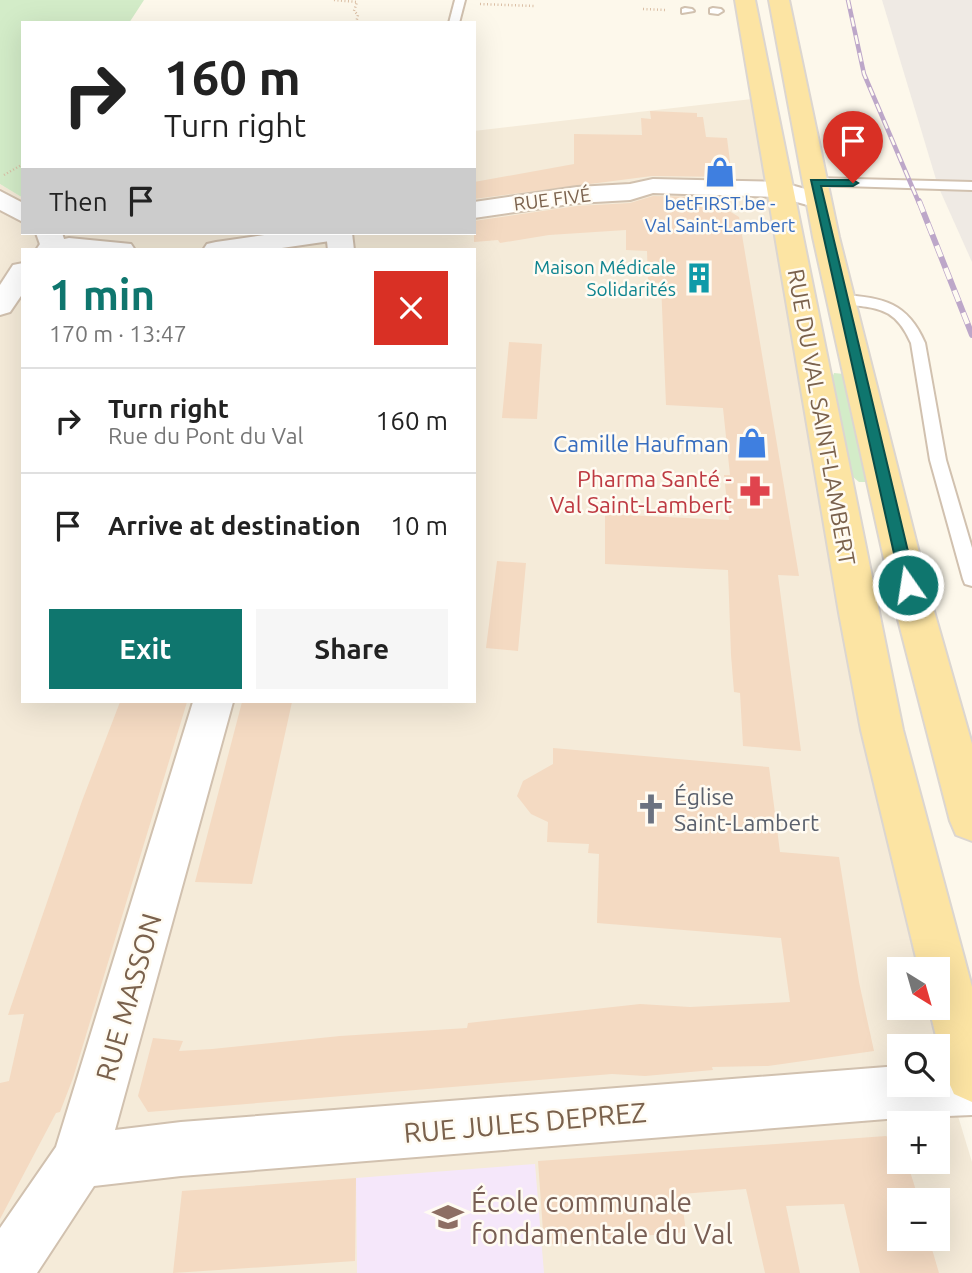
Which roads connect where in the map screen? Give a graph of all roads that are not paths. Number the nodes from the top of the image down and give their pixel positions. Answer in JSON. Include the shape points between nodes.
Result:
{"nodes":[{"id":1,"x":460,"y":0,"type":"edge"},
{"id":2,"x":745,"y":0,"type":"edge"},
{"id":3,"x":779,"y":0,"type":"edge"},
{"id":4,"x":455,"y":21,"type":"edge"},
{"id":5,"x":972,"y":187,"type":"edge"},
{"id":6,"x":799,"y":195,"type":"junction"},
{"id":7,"x":0,"y":199,"type":"edge"},
{"id":8,"x":476,"y":210,"type":"edge"},
{"id":9,"x":21,"y":213,"type":"edge"},
{"id":10,"x":317,"y":235,"type":"edge"},
{"id":11,"x":51,"y":244,"type":"edge"},
{"id":12,"x":103,"y":248,"type":"edge"},
{"id":13,"x":229,"y":248,"type":"edge"},
{"id":14,"x":21,"y":274,"type":"edge"},
{"id":15,"x":841,"y":299,"type":"junction"},
{"id":16,"x":0,"y":306,"type":"edge"},
{"id":17,"x":972,"y":579,"type":"edge"},
{"id":18,"x":213,"y":703,"type":"edge"},
{"id":19,"x":972,"y":821,"type":"edge"},
{"id":20,"x":972,"y":1076,"type":"edge"},
{"id":21,"x":972,"y":1090,"type":"edge"},
{"id":22,"x":79,"y":1161,"type":"junction"},
{"id":23,"x":4,"y":1273,"type":"edge"}],
"edges":[{"from":1,"to":4,"type":"lane"},
{"from":2,"to":6,"type":"main road","name":"RUE DU VAL SAINT-LAMBERT"},
{"from":3,"to":6,"type":"main road","name":"RUE DU VAL SAINT-LAMBERT"},
{"from":5,"to":6,"type":"lane"},
{"from":6,"to":8,"type":"street","name":"RUE FIVÉ","via":[[659,201],[630,192]]},
{"from":6,"to":15,"type":"main road","name":"RUE DU VAL SAINT-LAMBERT"},
{"from":6,"to":20,"type":"main road","name":"RUE DU VAL SAINT-LAMBERT","via":[[858,613],[924,901]]},
{"from":7,"to":9,"type":"street"},
{"from":10,"to":13,"type":"street"},
{"from":11,"to":12,"type":"street"},
{"from":14,"to":16,"type":"street"},
{"from":15,"to":17,"type":"lane","via":[[891,308],[912,327],[938,460]]},
{"from":15,"to":19,"type":"main road","name":"RUE DU VAL SAINT-LAMBERT","via":[[913,604]]},
{"from":18,"to":22,"type":"street","name":"RUE MASSON"},
{"from":21,"to":22,"type":"street","name":"RUE JULES DEPREZ","via":[[181,1149]]},
{"from":22,"to":23,"type":"street","name":"RUE MASSON"}]}
